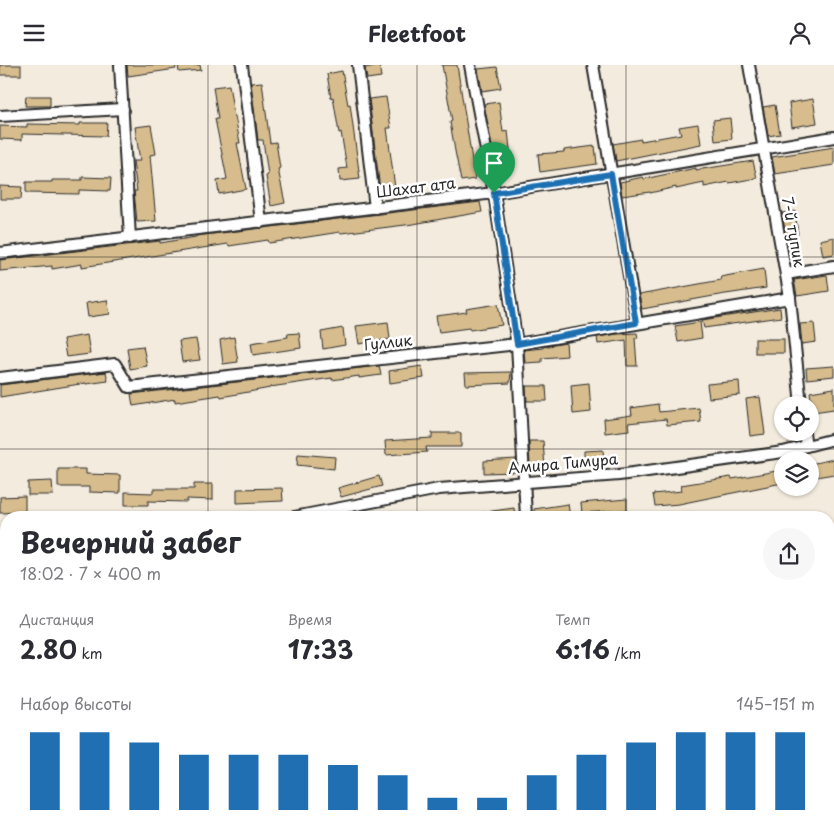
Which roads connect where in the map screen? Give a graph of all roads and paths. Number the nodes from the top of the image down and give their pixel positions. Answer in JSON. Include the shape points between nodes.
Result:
{"nodes":[{"id":1,"x":120,"y":65,"type":"edge"},
{"id":2,"x":242,"y":65,"type":"edge"},
{"id":3,"x":358,"y":65,"type":"edge"},
{"id":4,"x":470,"y":65,"type":"edge"},
{"id":5,"x":593,"y":65,"type":"edge"},
{"id":6,"x":749,"y":65,"type":"edge"},
{"id":7,"x":123,"y":109,"type":"junction"},
{"id":8,"x":0,"y":116,"type":"edge"},
{"id":9,"x":834,"y":137,"type":"edge"},
{"id":10,"x":763,"y":149,"type":"junction"},
{"id":11,"x":611,"y":174,"type":"junction"},
{"id":12,"x":494,"y":193,"type":"junction"},
{"id":13,"x":375,"y":208,"type":"junction"},
{"id":14,"x":261,"y":222,"type":"junction"},
{"id":15,"x":130,"y":238,"type":"junction"},
{"id":16,"x":0,"y":253,"type":"edge"},
{"id":17,"x":834,"y":266,"type":"edge"},
{"id":18,"x":786,"y":274,"type":"junction"},
{"id":19,"x":790,"y":298,"type":"junction"},
{"id":20,"x":636,"y":323,"type":"junction"},
{"id":21,"x":517,"y":344,"type":"junction"},
{"id":22,"x":0,"y":378,"type":"edge"},
{"id":23,"x":799,"y":396,"type":"edge"},
{"id":24,"x":834,"y":439,"type":"edge"},
{"id":25,"x":805,"y":441,"type":"edge"},
{"id":26,"x":806,"y":447,"type":"junction"},
{"id":27,"x":525,"y":482,"type":"junction"},
{"id":28,"x":327,"y":511,"type":"edge"},
{"id":29,"x":526,"y":511,"type":"edge"}],
"edges":[{"from":1,"to":7,"type":"street"},
{"from":2,"to":14,"type":"street"},
{"from":3,"to":13,"type":"street"},
{"from":4,"to":12,"type":"street"},
{"from":5,"to":11,"type":"street"},
{"from":6,"to":10,"type":"street","name":"7-й тупик"},
{"from":7,"to":8,"type":"street"},
{"from":7,"to":15,"type":"street"},
{"from":9,"to":10,"type":"street","name":"Шахат ата"},
{"from":10,"to":11,"type":"street","name":"Шахат ата"},
{"from":10,"to":18,"type":"street","name":"7-й тупик"},
{"from":11,"to":12,"type":"street","name":"Шахат ата"},
{"from":11,"to":20,"type":"street"},
{"from":12,"to":13,"type":"street","name":"Шахат ата"},
{"from":12,"to":21,"type":"street"},
{"from":13,"to":14,"type":"street","name":"Шахат ата"},
{"from":14,"to":15,"type":"street","name":"Шахат ата"},
{"from":15,"to":16,"type":"street","name":"Шахат ата"},
{"from":17,"to":18,"type":"street"},
{"from":18,"to":19,"type":"street","name":"7-й тупик"},
{"from":19,"to":20,"type":"street","name":"Гуллик"},
{"from":19,"to":23,"type":"street","name":"7-й тупик"},
{"from":20,"to":21,"type":"street","name":"Гуллик"},
{"from":21,"to":22,"type":"street","name":"Гуллик","via":[[129,387],[115,364]]},
{"from":21,"to":27,"type":"street"},
{"from":24,"to":26,"type":"street","name":"Амира Тимура"},
{"from":25,"to":26,"type":"street"},
{"from":26,"to":27,"type":"street","name":"Амира Тимура","via":[[619,475]]},
{"from":27,"to":28,"type":"street","name":"Амира Тимура","via":[[439,489]]},
{"from":27,"to":29,"type":"street"}]}
